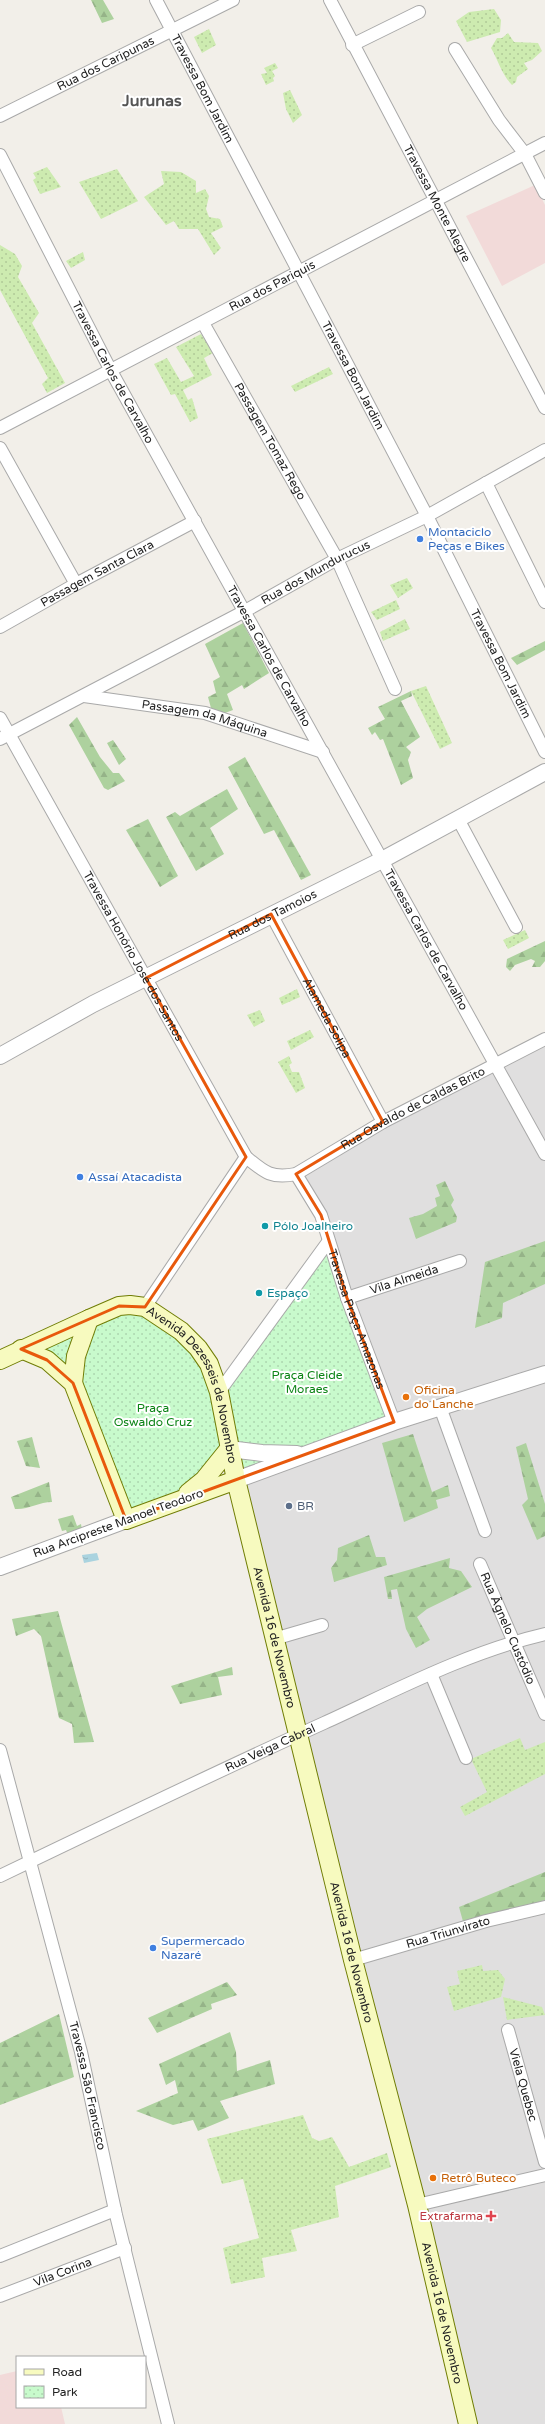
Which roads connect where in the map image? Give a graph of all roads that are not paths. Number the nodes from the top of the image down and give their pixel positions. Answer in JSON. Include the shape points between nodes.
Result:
{"nodes":[{"id":1,"x":156,"y":0,"type":"edge"},
{"id":2,"x":234,"y":0,"type":"edge"},
{"id":3,"x":330,"y":0,"type":"edge"},
{"id":4,"x":419,"y":12,"type":"dead end"},
{"id":5,"x":171,"y":30,"type":"junction"},
{"id":6,"x":352,"y":45,"type":"junction"},
{"id":7,"x":455,"y":49,"type":"dead end"},
{"id":8,"x":0,"y":116,"type":"edge"},
{"id":9,"x":545,"y":143,"type":"edge"},
{"id":10,"x":525,"y":154,"type":"junction"},
{"id":11,"x":0,"y":155,"type":"edge"},
{"id":12,"x":545,"y":193,"type":"edge"},
{"id":13,"x":434,"y":200,"type":"junction"},
{"id":14,"x":298,"y":272,"type":"junction"},
{"id":15,"x":203,"y":323,"type":"junction"},
{"id":16,"x":111,"y":371,"type":"junction"},
{"id":17,"x":545,"y":408,"type":"edge"},
{"id":18,"x":0,"y":428,"type":"edge"},
{"id":19,"x":0,"y":448,"type":"edge"},
{"id":20,"x":545,"y":450,"type":"edge"},
{"id":21,"x":486,"y":483,"type":"junction"},
{"id":22,"x":427,"y":516,"type":"junction"},
{"id":23,"x":195,"y":521,"type":"junction"},
{"id":24,"x":337,"y":559,"type":"junction"},
{"id":25,"x":76,"y":584,"type":"junction"},
{"id":26,"x":545,"y":602,"type":"edge"},
{"id":27,"x":245,"y":611,"type":"junction"},
{"id":28,"x":0,"y":627,"type":"edge"},
{"id":29,"x":396,"y":689,"type":"dead end"},
{"id":30,"x":84,"y":696,"type":"junction"},
{"id":31,"x":0,"y":718,"type":"edge"},
{"id":32,"x":4,"y":736,"type":"edge"},
{"id":33,"x":323,"y":752,"type":"junction"},
{"id":34,"x":545,"y":752,"type":"edge"},
{"id":35,"x":545,"y":772,"type":"edge"},
{"id":36,"x":458,"y":819,"type":"junction"},
{"id":37,"x":382,"y":860,"type":"junction"},
{"id":38,"x":271,"y":914,"type":"junction"},
{"id":39,"x":516,"y":927,"type":"dead end"},
{"id":40,"x":146,"y":978,"type":"junction"},
{"id":41,"x":545,"y":1039,"type":"edge"},
{"id":42,"x":0,"y":1056,"type":"edge"},
{"id":43,"x":496,"y":1065,"type":"junction"},
{"id":44,"x":383,"y":1122,"type":"junction"},
{"id":45,"x":545,"y":1154,"type":"edge"},
{"id":46,"x":246,"y":1157,"type":"junction"},
{"id":47,"x":296,"y":1174,"type":"junction"},
{"id":48,"x":282,"y":1177,"type":"joint"},
{"id":49,"x":328,"y":1242,"type":"junction"},
{"id":50,"x":460,"y":1261,"type":"dead end"},
{"id":51,"x":347,"y":1298,"type":"junction"},
{"id":52,"x":145,"y":1307,"type":"junction"},
{"id":53,"x":89,"y":1318,"type":"junction"},
{"id":54,"x":21,"y":1349,"type":"junction"},
{"id":55,"x":0,"y":1360,"type":"edge"},
{"id":56,"x":545,"y":1374,"type":"edge"},
{"id":57,"x":73,"y":1383,"type":"junction"},
{"id":58,"x":219,"y":1392,"type":"junction"},
{"id":59,"x":440,"y":1407,"type":"junction"},
{"id":60,"x":394,"y":1422,"type":"junction"},
{"id":61,"x":229,"y":1449,"type":"junction"},
{"id":62,"x":307,"y":1454,"type":"junction"},
{"id":63,"x":236,"y":1480,"type":"junction"},
{"id":64,"x":167,"y":1506,"type":"junction"},
{"id":65,"x":126,"y":1520,"type":"junction"},
{"id":66,"x":485,"y":1531,"type":"dead end"},
{"id":67,"x":480,"y":1564,"type":"dead end"},
{"id":68,"x":0,"y":1567,"type":"edge"},
{"id":69,"x":322,"y":1625,"type":"dead end"},
{"id":70,"x":545,"y":1634,"type":"edge"},
{"id":71,"x":274,"y":1639,"type":"junction"},
{"id":72,"x":513,"y":1642,"type":"junction"},
{"id":73,"x":431,"y":1674,"type":"junction"},
{"id":74,"x":545,"y":1714,"type":"edge"},
{"id":75,"x":297,"y":1735,"type":"junction"},
{"id":76,"x":0,"y":1750,"type":"edge"},
{"id":77,"x":466,"y":1758,"type":"dead end"},
{"id":78,"x":29,"y":1862,"type":"junction"},
{"id":79,"x":0,"y":1876,"type":"edge"},
{"id":80,"x":545,"y":1907,"type":"edge"},
{"id":81,"x":353,"y":1960,"type":"junction"},
{"id":82,"x":508,"y":2030,"type":"dead end"},
{"id":83,"x":545,"y":2162,"type":"edge"},
{"id":84,"x":545,"y":2175,"type":"edge"},
{"id":85,"x":417,"y":2205,"type":"junction"},
{"id":86,"x":115,"y":2210,"type":"junction"},
{"id":87,"x":125,"y":2248,"type":"junction"},
{"id":88,"x":0,"y":2256,"type":"edge"},
{"id":89,"x":0,"y":2296,"type":"edge"},
{"id":90,"x":168,"y":2424,"type":"edge"},
{"id":91,"x":468,"y":2424,"type":"edge"}],
"edges":[{"from":1,"to":5,"type":"street","name":"Travessa Bom Jardim"},
{"from":2,"to":5,"type":"street","name":"Rua dos Caripunas"},
{"from":3,"to":6,"type":"street","name":"Travessa Monte Alegre"},
{"from":4,"to":6,"type":"street"},
{"from":5,"to":8,"type":"street","name":"Rua dos Caripunas"},
{"from":5,"to":14,"type":"street","name":"Travessa Bom Jardim"},
{"from":6,"to":13,"type":"street","name":"Travessa Monte Alegre"},
{"from":7,"to":10,"type":"street","via":[[499,120]]},
{"from":9,"to":10,"type":"street","name":"Rua dos Pariquis"},
{"from":10,"to":12,"type":"street"},
{"from":10,"to":13,"type":"street","name":"Rua dos Pariquis"},
{"from":11,"to":16,"type":"street","name":"Travessa Carlos de Carvalho"},
{"from":13,"to":14,"type":"street","name":"Rua dos Pariquis"},
{"from":13,"to":17,"type":"street","name":"Travessa Monte Alegre"},
{"from":14,"to":15,"type":"street","name":"Rua dos Pariquis"},
{"from":14,"to":22,"type":"street","name":"Travessa Bom Jardim"},
{"from":15,"to":16,"type":"street","name":"Rua dos Pariquis"},
{"from":15,"to":24,"type":"street","name":"Passagem Tomaz Rego"},
{"from":16,"to":18,"type":"street","name":"Rua dos Pariquis"},
{"from":16,"to":23,"type":"street","name":"Travessa Carlos de Carvalho"},
{"from":19,"to":25,"type":"street"},
{"from":20,"to":21,"type":"street","name":"Rua dos Mundurucus"},
{"from":21,"to":22,"type":"street","name":"Rua dos Mundurucus"},
{"from":21,"to":26,"type":"street"},
{"from":22,"to":24,"type":"street","name":"Rua dos Mundurucus"},
{"from":22,"to":34,"type":"street","name":"Travessa Bom Jardim"},
{"from":23,"to":25,"type":"street","name":"Passagem Santa Clara"},
{"from":23,"to":27,"type":"street","name":"Travessa Carlos de Carvalho"},
{"from":24,"to":27,"type":"street","name":"Rua dos Mundurucus"},
{"from":24,"to":29,"type":"street","name":"Passagem Tomaz Rego"},
{"from":25,"to":28,"type":"street","name":"Passagem Santa Clara"},
{"from":27,"to":30,"type":"street","name":"Rua dos Mundurucus"},
{"from":27,"to":33,"type":"street","name":"Travessa Carlos de Carvalho"},
{"from":30,"to":32,"type":"street","name":"Rua dos Mundurucus"},
{"from":30,"to":33,"type":"street","name":"Passagem da Máquina","via":[[205,714]]},
{"from":31,"to":32,"type":"street","name":"Travessa Honório José dos Santos"},
{"from":32,"to":40,"type":"street","name":"Travessa Honório José dos Santos"},
{"from":33,"to":37,"type":"street","name":"Travessa Carlos de Carvalho"},
{"from":35,"to":36,"type":"street","name":"Rua dos Tamoios"},
{"from":36,"to":37,"type":"street","name":"Rua dos Tamoios"},
{"from":36,"to":39,"type":"street"},
{"from":37,"to":38,"type":"street","name":"Rua dos Tamoios"},
{"from":37,"to":43,"type":"street","name":"Travessa Carlos de Carvalho"},
{"from":38,"to":40,"type":"street","name":"Rua dos Tamoios"},
{"from":38,"to":44,"type":"street","name":"Alameda Solipa"},
{"from":40,"to":42,"type":"street","name":"Rua dos Tamoios"},
{"from":40,"to":46,"type":"street","name":"Travessa Honório José dos Santos"},
{"from":41,"to":43,"type":"street","name":"Rua Osvaldo de Caldas Brito"},
{"from":43,"to":44,"type":"street","name":"Rua Osvaldo de Caldas Brito"},
{"from":43,"to":45,"type":"street","name":"Travessa Carlos de Carvalho"},
{"from":44,"to":47,"type":"street","name":"Rua Osvaldo de Caldas Brito"},
{"from":46,"to":48,"type":"street","name":"Travessa Honório José dos Santos","via":[[264,1171]]},
{"from":46,"to":52,"type":"street"},
{"from":47,"to":48,"type":"street","name":"Rua Osvaldo de Caldas Brito"},
{"from":47,"to":49,"type":"street","name":"Travessa Praça Amazonas","via":[[321,1215]]},
{"from":49,"to":51,"type":"street","name":"Travessa Praça Amazonas"},
{"from":49,"to":58,"type":"street"},
{"from":50,"to":51,"type":"street","name":"Vila Almeida"},
{"from":51,"to":60,"type":"street","name":"Travessa Praça Amazonas"},
{"from":52,"to":53,"type":"main road","name":"Avenida Dezesseis de Novembro","via":[[119,1306]]},
{"from":52,"to":58,"type":"main road","name":"Avenida Dezesseis de Novembro","via":[[181,1331],[198,1348],[209,1364]]},
{"from":53,"to":54,"type":"main road","name":"Avenida Dezesseis de Novembro"},
{"from":53,"to":57,"type":"main road","via":[[76,1356]]},
{"from":54,"to":55,"type":"main road","name":"Avenida Dezesseis de Novembro"},
{"from":54,"to":57,"type":"main road","via":[[47,1360]]},
{"from":56,"to":59,"type":"street"},
{"from":57,"to":65,"type":"main road"},
{"from":58,"to":61,"type":"main road","name":"Avenida Dezesseis de Novembro"},
{"from":59,"to":60,"type":"street"},
{"from":59,"to":66,"type":"street"},
{"from":60,"to":62,"type":"street"},
{"from":61,"to":62,"type":"street"},
{"from":61,"to":63,"type":"main road","name":"Avenida Dezesseis de Novembro"},
{"from":61,"to":64,"type":"main road","via":[[204,1480]]},
{"from":62,"to":63,"type":"street"},
{"from":63,"to":64,"type":"main road","name":"Rua Arcipreste Manoel Teodoro"},
{"from":63,"to":71,"type":"main road","name":"Avenida 16 de Novembro"},
{"from":64,"to":65,"type":"main road","name":"Rua Arcipreste Manoel Teodoro"},
{"from":65,"to":68,"type":"street","name":"Rua Arcipreste Manoel Teodoro","via":[[47,1552]]},
{"from":67,"to":72,"type":"street","name":"Rua Âgnelo Custódio"},
{"from":69,"to":71,"type":"street"},
{"from":70,"to":72,"type":"street","name":"Rua Veiga Cabral"},
{"from":71,"to":75,"type":"main road","name":"Avenida 16 de Novembro"},
{"from":72,"to":73,"type":"street","name":"Rua Veiga Cabral"},
{"from":72,"to":74,"type":"street","name":"Rua Âgnelo Custódio"},
{"from":73,"to":75,"type":"street","name":"Rua Veiga Cabral"},
{"from":73,"to":77,"type":"street"},
{"from":75,"to":78,"type":"street","name":"Rua Veiga Cabral","via":[[136,1809]]},
{"from":75,"to":81,"type":"main road","name":"Avenida 16 de Novembro"},
{"from":76,"to":78,"type":"street","name":"Travessa São Francisco"},
{"from":78,"to":79,"type":"street","name":"Rua Veiga Cabral"},
{"from":78,"to":86,"type":"street","name":"Travessa São Francisco","via":[[60,1965],[82,2052]]},
{"from":80,"to":81,"type":"street","name":"Rua Triunvirato","via":[[486,1921]]},
{"from":81,"to":85,"type":"main road","name":"Avenida 16 de Novembro"},
{"from":82,"to":83,"type":"street","name":"Viela Quebec"},
{"from":84,"to":85,"type":"street"},
{"from":85,"to":91,"type":"main road","name":"Avenida 16 de Novembro"},
{"from":86,"to":87,"type":"street","name":"Travessa São Francisco"},
{"from":86,"to":88,"type":"street"},
{"from":87,"to":89,"type":"street","name":"Vila Corina"},
{"from":87,"to":90,"type":"street","name":"Travessa São Francisco"}]}
